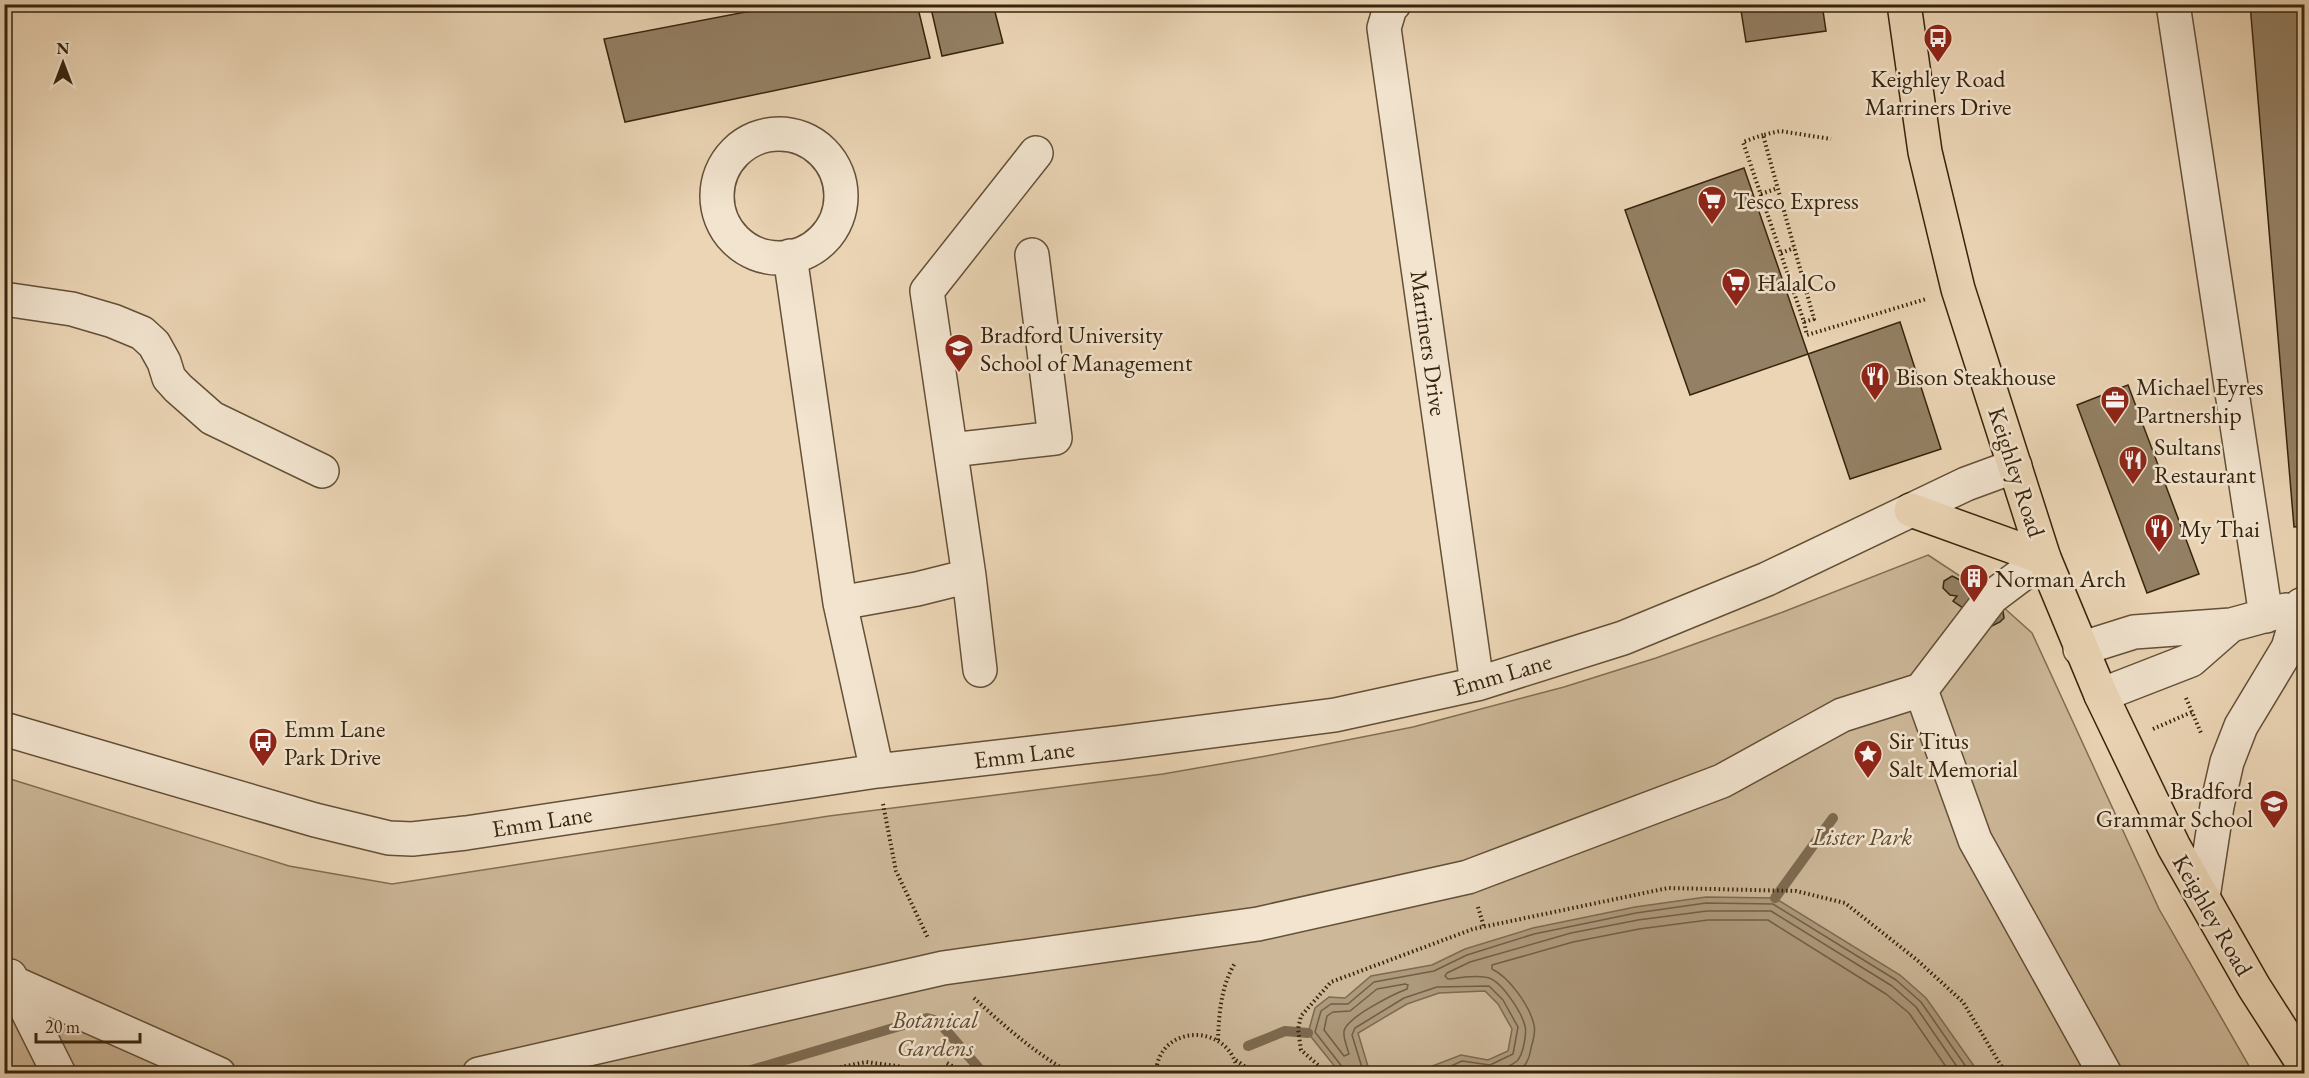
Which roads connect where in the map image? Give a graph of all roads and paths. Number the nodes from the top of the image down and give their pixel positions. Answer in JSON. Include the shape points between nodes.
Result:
{"nodes":[{"id":1,"x":1394,"y":4,"type":"edge"},
{"id":2,"x":1904,"y":4,"type":"edge"},
{"id":3,"x":2173,"y":4,"type":"edge"},
{"id":4,"x":1763,"y":135,"type":"junction"},
{"id":5,"x":1831,"y":140,"type":"dead end"},
{"id":6,"x":1036,"y":153,"type":"dead end"},
{"id":7,"x":1778,"y":188,"type":"junction"},
{"id":8,"x":1761,"y":194,"type":"junction"},
{"id":9,"x":1794,"y":248,"type":"junction"},
{"id":10,"x":1781,"y":253,"type":"junction"},
{"id":11,"x":1032,"y":255,"type":"dead end"},
{"id":12,"x":790,"y":256,"type":"dead end"},
{"id":13,"x":1958,"y":289,"type":"junction"},
{"id":14,"x":4,"y":299,"type":"edge"},
{"id":15,"x":1804,"y":322,"type":"junction"},
{"id":16,"x":951,"y":450,"type":"junction"},
{"id":17,"x":2015,"y":466,"type":"junction"},
{"id":18,"x":322,"y":471,"type":"dead end"},
{"id":19,"x":1911,"y":510,"type":"junction"},
{"id":20,"x":2044,"y":558,"type":"junction"},
{"id":21,"x":969,"y":576,"type":"junction"},
{"id":22,"x":840,"y":603,"type":"junction"},
{"id":23,"x":2303,"y":604,"type":"edge"},
{"id":24,"x":2266,"y":616,"type":"junction"},
{"id":25,"x":2231,"y":624,"type":"junction"},
{"id":26,"x":2080,"y":649,"type":"junction"},
{"id":27,"x":980,"y":670,"type":"dead end"},
{"id":28,"x":1477,"y":684,"type":"junction"},
{"id":29,"x":1922,"y":690,"type":"junction"},
{"id":30,"x":2101,"y":694,"type":"junction"},
{"id":31,"x":4,"y":729,"type":"edge"},
{"id":32,"x":877,"y":771,"type":"junction"},
{"id":33,"x":2203,"y":897,"type":"junction"},
{"id":34,"x":1258,"y":924,"type":"junction"},
{"id":35,"x":943,"y":968,"type":"junction"},
{"id":36,"x":9,"y":975,"type":"edge"},
{"id":37,"x":1218,"y":1040,"type":"junction"},
{"id":38,"x":1236,"y":1060,"type":"junction"},
{"id":39,"x":947,"y":1063,"type":"dead end"},
{"id":40,"x":2304,"y":1065,"type":"edge"},
{"id":41,"x":59,"y":1074,"type":"edge"},
{"id":42,"x":219,"y":1074,"type":"edge"},
{"id":43,"x":479,"y":1074,"type":"edge"},
{"id":44,"x":821,"y":1074,"type":"edge"},
{"id":45,"x":930,"y":1074,"type":"edge"},
{"id":46,"x":967,"y":1074,"type":"edge"},
{"id":47,"x":1072,"y":1074,"type":"edge"},
{"id":48,"x":1156,"y":1074,"type":"edge"},
{"id":49,"x":1238,"y":1074,"type":"edge"},
{"id":50,"x":1255,"y":1074,"type":"edge"},
{"id":51,"x":1329,"y":1074,"type":"edge"},
{"id":52,"x":2006,"y":1074,"type":"edge"},
{"id":53,"x":2105,"y":1074,"type":"edge"}],
"edges":[{"from":1,"to":28,"type":"street","name":"Marriners Drive","via":[[1384,28]]},
{"from":2,"to":13,"type":"highway","name":"Keighley Road","via":[[1925,152]]},
{"from":3,"to":24,"type":"street"},
{"from":4,"to":5,"type":"path","via":[[1780,131]]},
{"from":4,"to":7,"type":"path"},
{"from":4,"to":8,"type":"path","via":[[1743,142]]},
{"from":6,"to":16,"type":"street","via":[[927,291]]},
{"from":7,"to":8,"type":"path"},
{"from":7,"to":9,"type":"path"},
{"from":8,"to":10,"type":"path"},
{"from":9,"to":10,"type":"path"},
{"from":9,"to":15,"type":"path","via":[[1814,319]]},
{"from":10,"to":15,"type":"path"},
{"from":11,"to":16,"type":"street","via":[[1055,438]]},
{"from":12,"to":22,"type":"street"},
{"from":13,"to":15,"type":"path","via":[[1807,334]]},
{"from":13,"to":17,"type":"highway","name":"Keighley Road"},
{"from":14,"to":18,"type":"street","via":[[72,309],[142,333],[154,344],[169,378],[212,418]]},
{"from":16,"to":21,"type":"street"},
{"from":17,"to":19,"type":"street","name":"Emm Lane"},
{"from":17,"to":20,"type":"highway","name":"Keighley Road"},
{"from":19,"to":20,"type":"highway"},
{"from":19,"to":28,"type":"street","name":"Emm Lane","via":[[1767,579],[1623,638]]},
{"from":20,"to":26,"type":"highway","name":"Keighley Road"},
{"from":20,"to":29,"type":"street","via":[[1992,597]]},
{"from":21,"to":22,"type":"street"},
{"from":21,"to":27,"type":"street"},
{"from":22,"to":32,"type":"street"},
{"from":23,"to":24,"type":"street"},
{"from":23,"to":33,"type":"street","via":[[2288,648],[2241,726],[2227,762]]},
{"from":24,"to":25,"type":"street"},
{"from":25,"to":26,"type":"street","via":[[2134,632]]},
{"from":25,"to":30,"type":"street","via":[[2191,660]]},
{"from":26,"to":30,"type":"highway","name":"Keighley Road"},
{"from":28,"to":32,"type":"street","name":"Emm Lane","via":[[1335,715]]},
{"from":29,"to":34,"type":"street","via":[[1842,715],[1722,781],[1468,878]]},
{"from":29,"to":53,"type":"street","via":[[1975,840]]},
{"from":30,"to":33,"type":"highway","name":"Keighley Road","via":[[2174,847]]},
{"from":31,"to":32,"type":"street","name":"Emm Lane","via":[[315,820],[412,839]]},
{"from":32,"to":35,"type":"path","via":[[896,870]]},
{"from":33,"to":40,"type":"highway","name":"Keighley Road"},
{"from":34,"to":35,"type":"street"},
{"from":34,"to":37,"type":"path","via":[[1230,971],[1219,1008]]},
{"from":35,"to":43,"type":"street"},
{"from":35,"to":47,"type":"path","via":[[994,1017]]},
{"from":36,"to":41,"type":"street"},
{"from":36,"to":42,"type":"street"},
{"from":37,"to":38,"type":"path"},
{"from":37,"to":48,"type":"path","via":[[1193,1034],[1180,1038],[1161,1055]]},
{"from":38,"to":49,"type":"path"},
{"from":38,"to":50,"type":"path"},
{"from":39,"to":46,"type":"path"},
{"from":44,"to":45,"type":"path","via":[[866,1062]]},
{"from":51,"to":52,"type":"path","via":[[1301,1050],[1298,1029],[1301,1016],[1331,982],[1473,929],[1668,888],[1796,891],[1845,903],[1963,1002]]}]}
